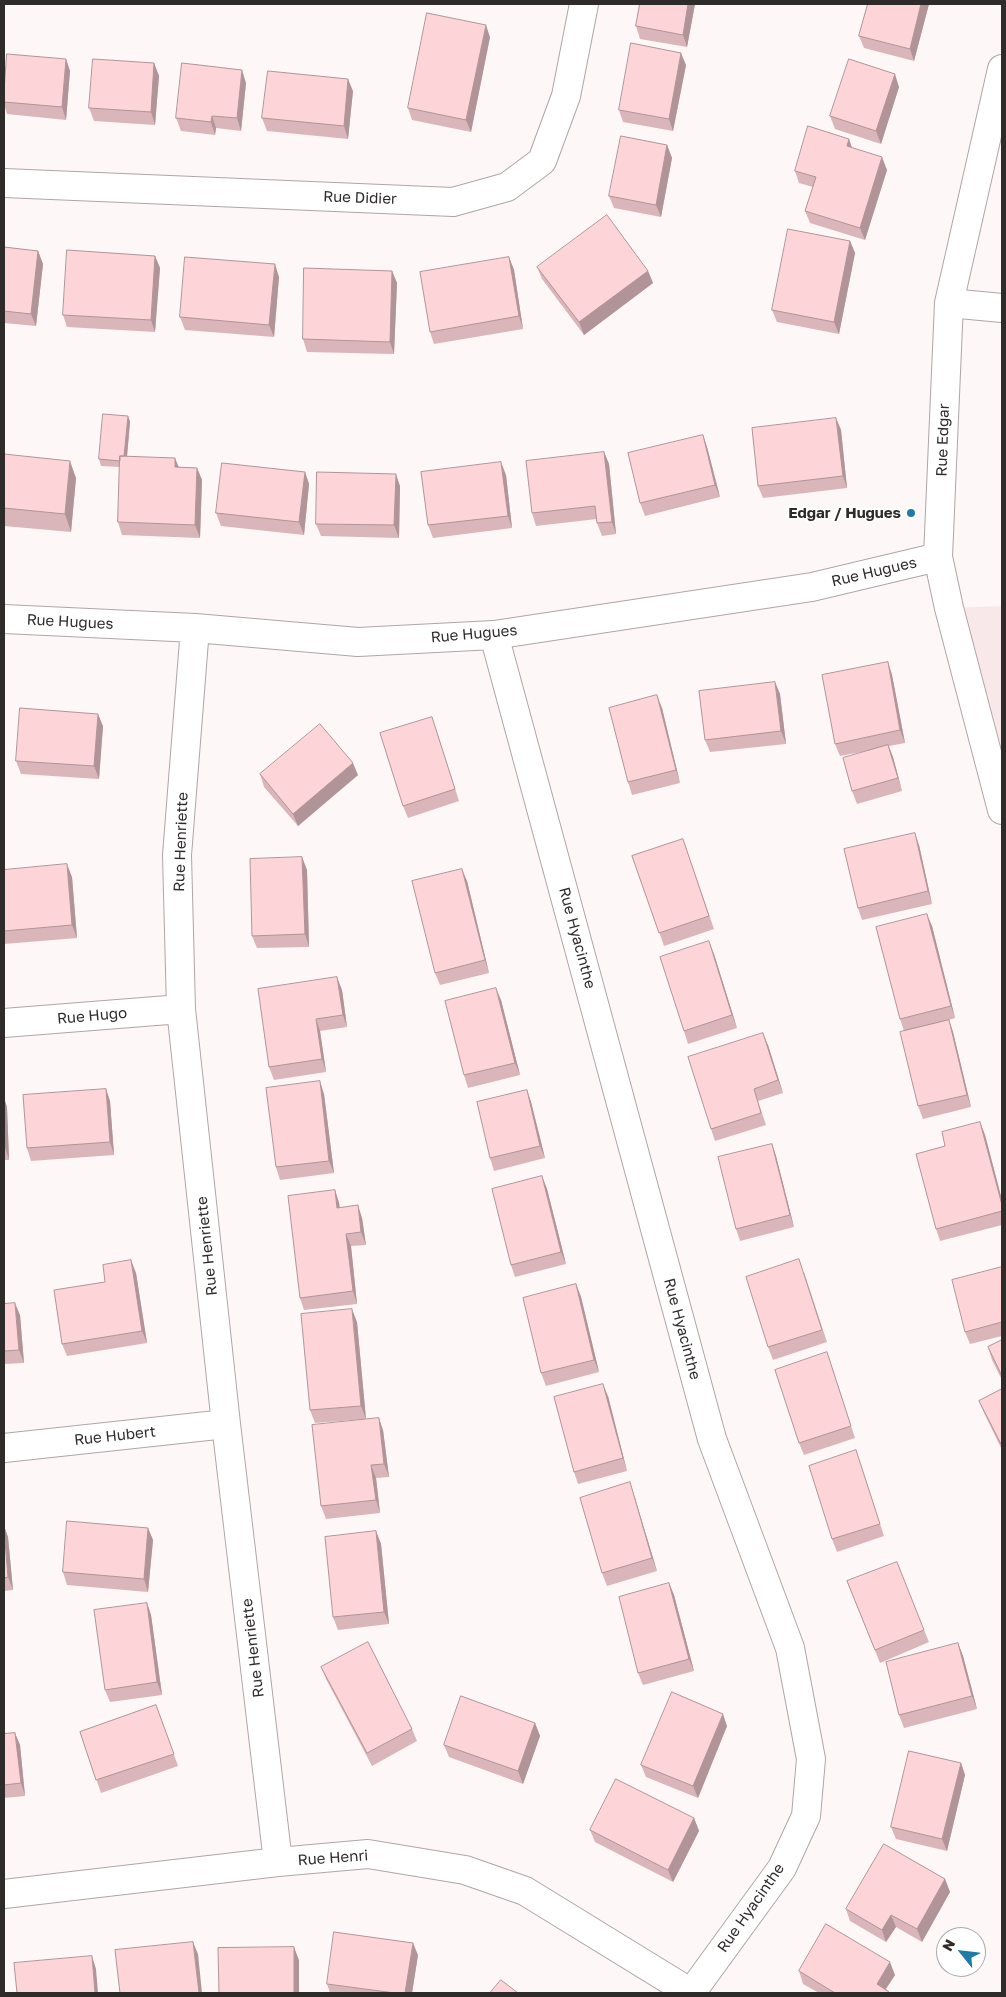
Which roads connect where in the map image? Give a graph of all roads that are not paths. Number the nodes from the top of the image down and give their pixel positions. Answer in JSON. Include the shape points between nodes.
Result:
{"nodes":[{"id":1,"x":584,"y":4,"type":"edge"},
{"id":2,"x":1002,"y":69,"type":"edge"},
{"id":3,"x":4,"y":183,"type":"edge"},
{"id":4,"x":949,"y":303,"type":"junction"},
{"id":5,"x":1002,"y":308,"type":"edge"},
{"id":6,"x":938,"y":557,"type":"junction"},
{"id":7,"x":4,"y":619,"type":"edge"},
{"id":8,"x":195,"y":628,"type":"junction"},
{"id":9,"x":494,"y":635,"type":"junction"},
{"id":10,"x":1002,"y":810,"type":"edge"},
{"id":11,"x":181,"y":1009,"type":"junction"},
{"id":12,"x":4,"y":1023,"type":"edge"},
{"id":13,"x":226,"y":1424,"type":"junction"},
{"id":14,"x":4,"y":1448,"type":"edge"},
{"id":15,"x":278,"y":1862,"type":"junction"},
{"id":16,"x":4,"y":1894,"type":"edge"},
{"id":17,"x":691,"y":1993,"type":"edge"}],
"edges":[{"from":1,"to":3,"type":"street","name":"Rue Didier","via":[[566,96],[542,161],[507,187],[453,202]]},
{"from":2,"to":4,"type":"street","name":"Rue Edgar"},
{"from":4,"to":5,"type":"street"},
{"from":4,"to":6,"type":"street","name":"Rue Edgar"},
{"from":6,"to":9,"type":"street","name":"Rue Hugues","via":[[812,586]]},
{"from":6,"to":10,"type":"street","name":"Rue Edgar"},
{"from":7,"to":8,"type":"street","name":"Rue Hugues"},
{"from":8,"to":9,"type":"street","name":"Rue Hugues","via":[[358,642]]},
{"from":8,"to":11,"type":"street","name":"Rue Henriette","via":[[177,855]]},
{"from":9,"to":17,"type":"street","name":"Rue Hyacinthe","via":[[712,1439],[790,1648],[811,1760],[806,1816],[782,1868]]},
{"from":11,"to":12,"type":"street","name":"Rue Hugo"},
{"from":11,"to":13,"type":"street","name":"Rue Henriette"},
{"from":13,"to":14,"type":"street","name":"Rue Hubert"},
{"from":13,"to":15,"type":"street","name":"Rue Henriette"},
{"from":15,"to":16,"type":"street","name":"Rue Henri"},
{"from":15,"to":17,"type":"street","name":"Rue Henri","via":[[368,1854],[465,1870],[525,1891]]}]}
